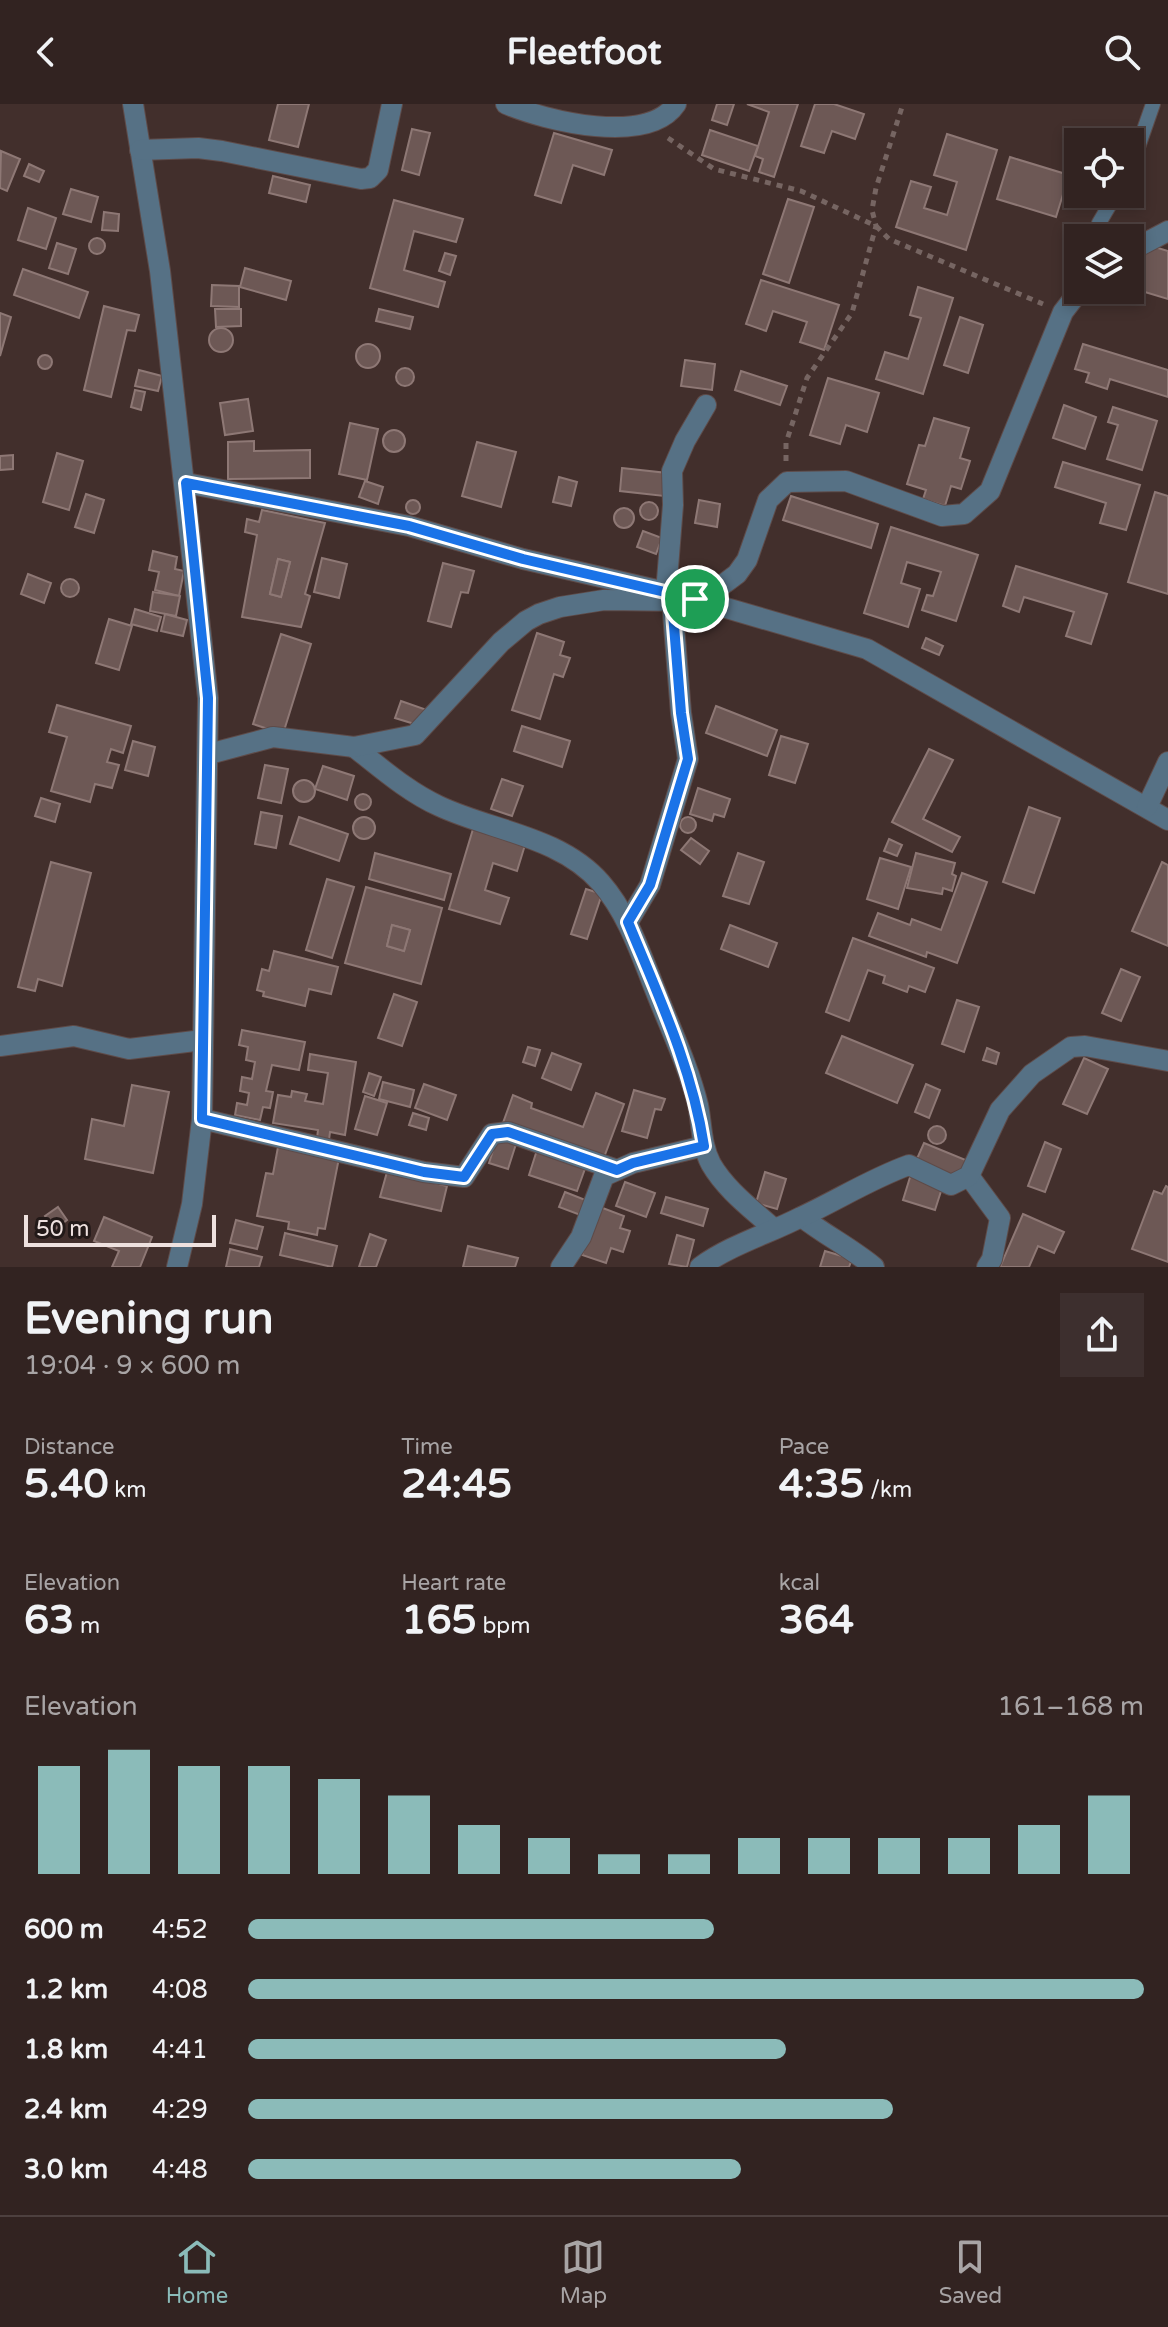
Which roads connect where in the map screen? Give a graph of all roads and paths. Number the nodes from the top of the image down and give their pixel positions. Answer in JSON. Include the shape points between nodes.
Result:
{"nodes":[{"id":1,"x":392,"y":104,"type":"edge"},
{"id":2,"x":506,"y":104,"type":"edge"},
{"id":3,"x":676,"y":104,"type":"edge"},
{"id":4,"x":903,"y":104,"type":"edge"},
{"id":5,"x":1153,"y":104,"type":"edge"},
{"id":6,"x":131,"y":107,"type":"edge"},
{"id":7,"x":648,"y":124,"type":"junction"},
{"id":8,"x":1144,"y":130,"type":"edge"},
{"id":9,"x":140,"y":150,"type":"junction"},
{"id":10,"x":876,"y":226,"type":"junction"},
{"id":11,"x":1168,"y":231,"type":"edge"},
{"id":12,"x":1144,"y":244,"type":"edge"},
{"id":13,"x":1069,"y":304,"type":"edge"},
{"id":14,"x":1063,"y":312,"type":"junction"},
{"id":15,"x":706,"y":405,"type":"dead end"},
{"id":16,"x":787,"y":482,"type":"junction"},
{"id":17,"x":186,"y":483,"type":"junction"},
{"id":18,"x":669,"y":597,"type":"junction"},
{"id":19,"x":695,"y":599,"type":"junction"},
{"id":20,"x":354,"y":747,"type":"junction"},
{"id":21,"x":209,"y":754,"type":"junction"},
{"id":22,"x":1168,"y":762,"type":"edge"},
{"id":23,"x":1147,"y":807,"type":"junction"},
{"id":24,"x":1168,"y":820,"type":"edge"},
{"id":25,"x":628,"y":922,"type":"junction"},
{"id":26,"x":203,"y":1040,"type":"junction"},
{"id":27,"x":0,"y":1046,"type":"edge"},
{"id":28,"x":1168,"y":1061,"type":"edge"},
{"id":29,"x":202,"y":1119,"type":"junction"},
{"id":30,"x":704,"y":1146,"type":"junction"},
{"id":31,"x":617,"y":1170,"type":"junction"},
{"id":32,"x":969,"y":1176,"type":"junction"},
{"id":33,"x":802,"y":1217,"type":"junction"},
{"id":34,"x":774,"y":1229,"type":"junction"},
{"id":35,"x":177,"y":1267,"type":"edge"},
{"id":36,"x":561,"y":1267,"type":"edge"},
{"id":37,"x":700,"y":1267,"type":"edge"},
{"id":38,"x":874,"y":1267,"type":"edge"},
{"id":39,"x":987,"y":1267,"type":"edge"}],
"edges":[{"from":1,"to":9,"type":"street","via":[[378,170],[370,178],[198,148]]},
{"from":2,"to":7,"type":"street","via":[[597,126]]},
{"from":3,"to":7,"type":"street","via":[[668,116]]},
{"from":4,"to":10,"type":"path","via":[[876,188]]},
{"from":5,"to":8,"type":"lane"},
{"from":6,"to":9,"type":"street"},
{"from":7,"to":10,"type":"path","via":[[714,169],[801,191]]},
{"from":9,"to":17,"type":"street"},
{"from":10,"to":14,"type":"path","via":[[889,239]]},
{"from":10,"to":16,"type":"path","via":[[852,313],[807,378],[786,443]]},
{"from":11,"to":12,"type":"street"},
{"from":13,"to":14,"type":"street"},
{"from":14,"to":16,"type":"street","via":[[990,491],[964,514],[942,516],[846,481]]},
{"from":15,"to":18,"type":"street","via":[[672,471]]},
{"from":16,"to":19,"type":"street","via":[[768,500],[737,574]]},
{"from":17,"to":18,"type":"street","via":[[409,526]]},
{"from":17,"to":21,"type":"street"},
{"from":18,"to":19,"type":"street"},
{"from":18,"to":20,"type":"street","via":[[582,602],[539,614],[501,642],[415,735]]},
{"from":18,"to":25,"type":"street","via":[[688,759],[650,885]]},
{"from":19,"to":23,"type":"street","via":[[867,649]]},
{"from":20,"to":21,"type":"street","via":[[273,737]]},
{"from":20,"to":25,"type":"street","via":[[439,806],[546,845],[582,865]]},
{"from":21,"to":26,"type":"street"},
{"from":22,"to":23,"type":"street"},
{"from":23,"to":24,"type":"street"},
{"from":25,"to":30,"type":"street","via":[[684,1060]]},
{"from":26,"to":27,"type":"street","via":[[129,1049],[74,1036]]},
{"from":26,"to":29,"type":"street"},
{"from":28,"to":32,"type":"street","via":[[1071,1047],[1032,1074],[1000,1110]]},
{"from":29,"to":31,"type":"street","via":[[464,1177],[492,1134],[508,1132]]},
{"from":29,"to":35,"type":"street","via":[[192,1204]]},
{"from":30,"to":31,"type":"street"},
{"from":30,"to":34,"type":"street","via":[[729,1188]]},
{"from":31,"to":36,"type":"street","via":[[604,1176],[581,1237]]},
{"from":32,"to":33,"type":"street","via":[[951,1185],[909,1165],[875,1177]]},
{"from":32,"to":39,"type":"street","via":[[1000,1218]]},
{"from":33,"to":34,"type":"street"},
{"from":33,"to":38,"type":"street"},
{"from":34,"to":37,"type":"street"}]}
